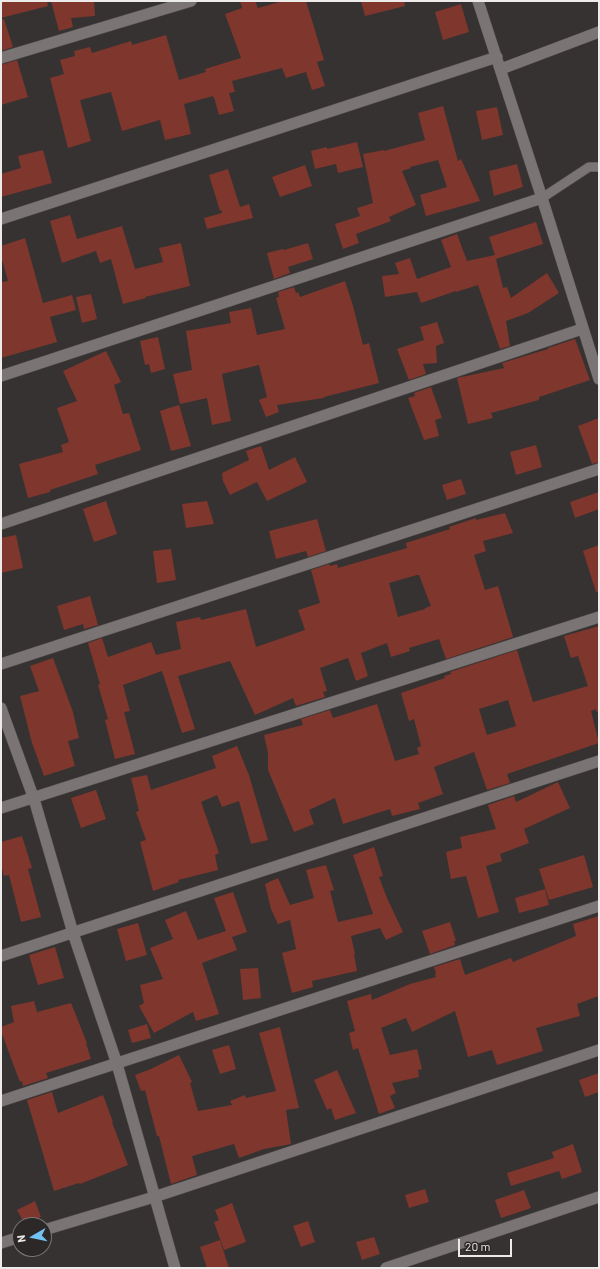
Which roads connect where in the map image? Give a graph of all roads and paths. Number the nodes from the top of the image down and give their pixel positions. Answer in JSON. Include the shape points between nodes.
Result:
{"nodes":[{"id":1,"x":191,"y":1,"type":"edge"},
{"id":2,"x":478,"y":1,"type":"edge"},
{"id":3,"x":599,"y":32,"type":"edge"},
{"id":4,"x":497,"y":57,"type":"junction"},
{"id":5,"x":1,"y":58,"type":"edge"},
{"id":6,"x":501,"y":68,"type":"junction"},
{"id":7,"x":599,"y":167,"type":"edge"},
{"id":8,"x":542,"y":198,"type":"junction"},
{"id":9,"x":1,"y":219,"type":"edge"},
{"id":10,"x":582,"y":329,"type":"junction"},
{"id":11,"x":1,"y":376,"type":"edge"},
{"id":12,"x":599,"y":379,"type":"edge"},
{"id":13,"x":599,"y":469,"type":"edge"},
{"id":14,"x":1,"y":524,"type":"edge"},
{"id":15,"x":599,"y":617,"type":"edge"},
{"id":16,"x":1,"y":664,"type":"edge"},
{"id":17,"x":1,"y":708,"type":"edge"},
{"id":18,"x":599,"y":761,"type":"edge"},
{"id":19,"x":34,"y":798,"type":"junction"},
{"id":20,"x":1,"y":808,"type":"edge"},
{"id":21,"x":599,"y":906,"type":"edge"},
{"id":22,"x":73,"y":933,"type":"junction"},
{"id":23,"x":1,"y":956,"type":"edge"},
{"id":24,"x":599,"y":1050,"type":"edge"},
{"id":25,"x":116,"y":1064,"type":"junction"},
{"id":26,"x":1,"y":1102,"type":"edge"},
{"id":27,"x":154,"y":1197,"type":"junction"},
{"id":28,"x":599,"y":1197,"type":"edge"},
{"id":29,"x":52,"y":1228,"type":"edge"},
{"id":30,"x":12,"y":1240,"type":"edge"},
{"id":31,"x":1,"y":1243,"type":"edge"},
{"id":32,"x":175,"y":1268,"type":"edge"},
{"id":33,"x":386,"y":1268,"type":"edge"}],
"edges":[{"from":1,"to":5,"type":"street"},
{"from":2,"to":4,"type":"street"},
{"from":3,"to":6,"type":"street"},
{"from":4,"to":6,"type":"street"},
{"from":4,"to":9,"type":"street"},
{"from":6,"to":8,"type":"street"},
{"from":7,"to":8,"type":"lane","via":[[589,167]]},
{"from":8,"to":10,"type":"street"},
{"from":8,"to":11,"type":"street"},
{"from":10,"to":12,"type":"street"},
{"from":10,"to":14,"type":"street"},
{"from":13,"to":16,"type":"street"},
{"from":15,"to":19,"type":"street"},
{"from":17,"to":19,"type":"street"},
{"from":18,"to":22,"type":"street"},
{"from":19,"to":20,"type":"street"},
{"from":19,"to":22,"type":"street"},
{"from":21,"to":25,"type":"street"},
{"from":22,"to":23,"type":"street"},
{"from":22,"to":25,"type":"street"},
{"from":24,"to":27,"type":"street"},
{"from":25,"to":26,"type":"street"},
{"from":25,"to":27,"type":"street"},
{"from":27,"to":29,"type":"street"},
{"from":27,"to":32,"type":"street"},
{"from":28,"to":33,"type":"street"},
{"from":30,"to":31,"type":"street"}]}
